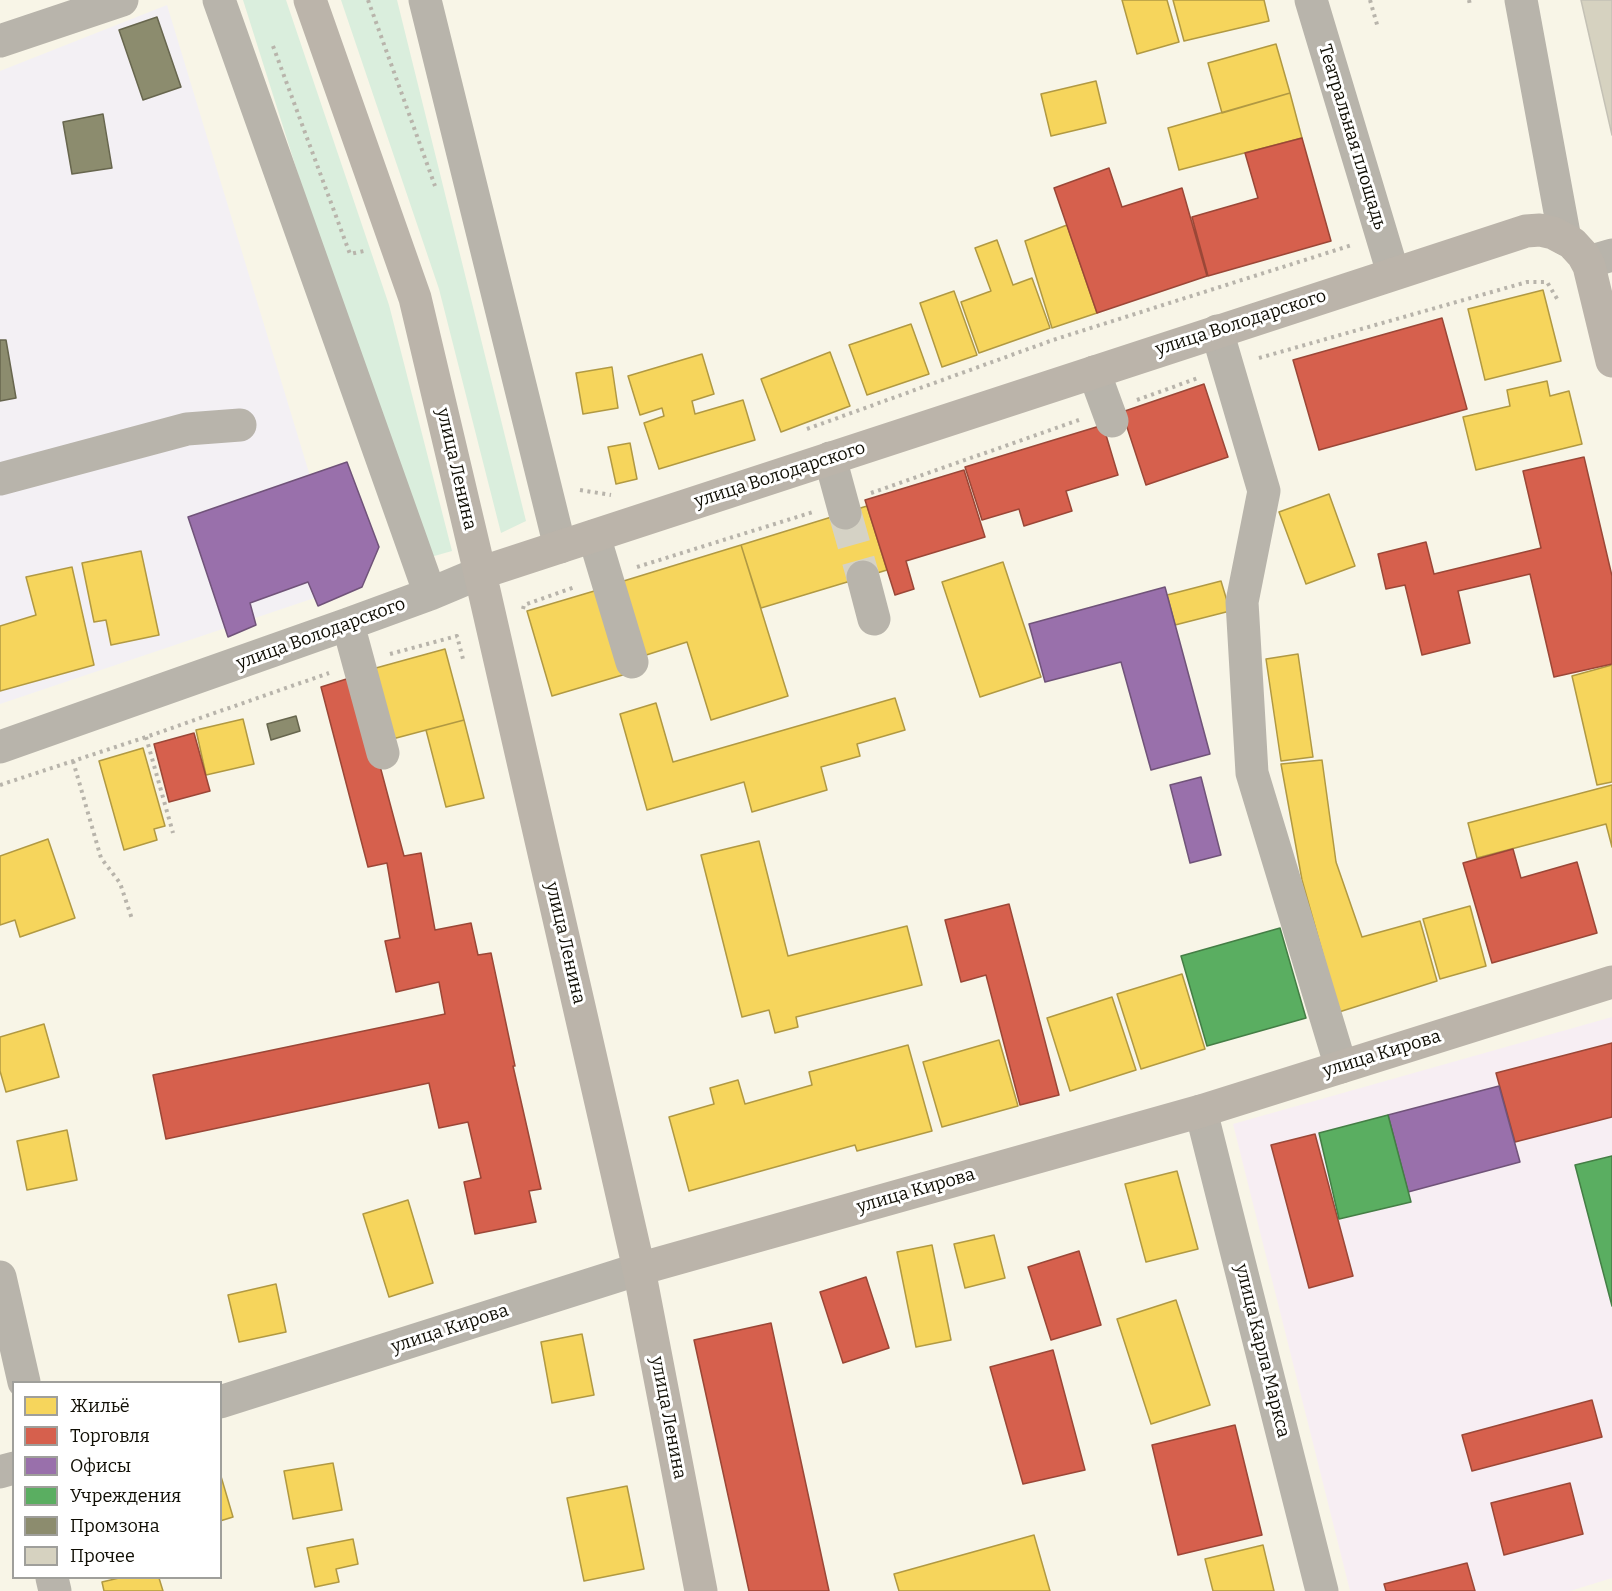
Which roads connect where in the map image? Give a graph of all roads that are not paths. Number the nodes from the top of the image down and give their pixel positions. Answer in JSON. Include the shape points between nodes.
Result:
{"nodes":[{"id":1,"x":122,"y":0,"type":"edge"},
{"id":2,"x":219,"y":0,"type":"edge"},
{"id":3,"x":310,"y":0,"type":"edge"},
{"id":4,"x":425,"y":0,"type":"edge"},
{"id":5,"x":1311,"y":0,"type":"edge"},
{"id":6,"x":1521,"y":0,"type":"edge"},
{"id":7,"x":0,"y":41,"type":"edge"},
{"id":8,"x":1588,"y":252,"type":"edge"},
{"id":9,"x":1393,"y":273,"type":"junction"},
{"id":10,"x":1217,"y":331,"type":"junction"},
{"id":11,"x":1612,"y":361,"type":"edge"},
{"id":12,"x":1094,"y":372,"type":"junction"},
{"id":13,"x":1110,"y":416,"type":"road end"},
{"id":14,"x":240,"y":425,"type":"dead end"},
{"id":15,"x":830,"y":458,"type":"junction"},
{"id":16,"x":0,"y":479,"type":"edge"},
{"id":17,"x":844,"y":508,"type":"tunnel mouth"},
{"id":18,"x":594,"y":536,"type":"junction"},
{"id":19,"x":560,"y":547,"type":"junction"},
{"id":20,"x":480,"y":573,"type":"junction"},
{"id":21,"x":863,"y":577,"type":"tunnel mouth"},
{"id":22,"x":430,"y":594,"type":"junction"},
{"id":23,"x":874,"y":619,"type":"dead end"},
{"id":24,"x":348,"y":624,"type":"junction"},
{"id":25,"x":632,"y":662,"type":"dead end"},
{"id":26,"x":0,"y":747,"type":"edge"},
{"id":27,"x":383,"y":753,"type":"dead end"},
{"id":28,"x":1612,"y":982,"type":"edge"},
{"id":29,"x":1341,"y":1067,"type":"junction"},
{"id":30,"x":1201,"y":1111,"type":"junction"},
{"id":31,"x":639,"y":1269,"type":"junction"},
{"id":32,"x":0,"y":1277,"type":"edge"},
{"id":33,"x":24,"y":1381,"type":"edge"},
{"id":34,"x":222,"y":1401,"type":"edge"},
{"id":35,"x":701,"y":1591,"type":"edge"},
{"id":36,"x":1322,"y":1591,"type":"edge"}],
"edges":[{"from":1,"to":7,"type":"street"},
{"from":2,"to":22,"type":"street"},
{"from":3,"to":20,"type":"main road","name":"улица Ленина","via":[[415,298]]},
{"from":4,"to":19,"type":"street"},
{"from":5,"to":9,"type":"street","name":"Театральная площадь"},
{"from":6,"to":8,"type":"street"},
{"from":8,"to":9,"type":"main road","name":"улица Володарского","via":[[1546,232],[1526,231]]},
{"from":8,"to":11,"type":"main road"},
{"from":9,"to":10,"type":"main road","name":"улица Володарского"},
{"from":10,"to":12,"type":"main road","name":"улица Володарского"},
{"from":10,"to":29,"type":"street","via":[[1264,490],[1242,602],[1252,773]]},
{"from":12,"to":13,"type":"street"},
{"from":12,"to":15,"type":"main road","name":"улица Володарского"},
{"from":14,"to":16,"type":"street","via":[[187,429]]},
{"from":15,"to":17,"type":"street"},
{"from":15,"to":18,"type":"main road","name":"улица Володарского"},
{"from":18,"to":19,"type":"main road","name":"улица Володарского"},
{"from":18,"to":25,"type":"street"},
{"from":19,"to":20,"type":"main road","name":"улица Володарского"},
{"from":20,"to":22,"type":"street","name":"улица Володарского"},
{"from":20,"to":31,"type":"main road","name":"улица Ленина"},
{"from":21,"to":23,"type":"street"},
{"from":22,"to":24,"type":"street","name":"улица Володарского"},
{"from":24,"to":26,"type":"street","name":"улица Володарского"},
{"from":24,"to":27,"type":"street"},
{"from":28,"to":29,"type":"main road","name":"улица Кирова"},
{"from":29,"to":30,"type":"main road","name":"улица Кирова"},
{"from":30,"to":31,"type":"main road","name":"улица Кирова"},
{"from":30,"to":36,"type":"street","name":"улица Карла Маркса"},
{"from":31,"to":34,"type":"street","name":"улица Кирова"},
{"from":31,"to":35,"type":"main road","name":"улица Ленина"},
{"from":32,"to":33,"type":"street"}]}
